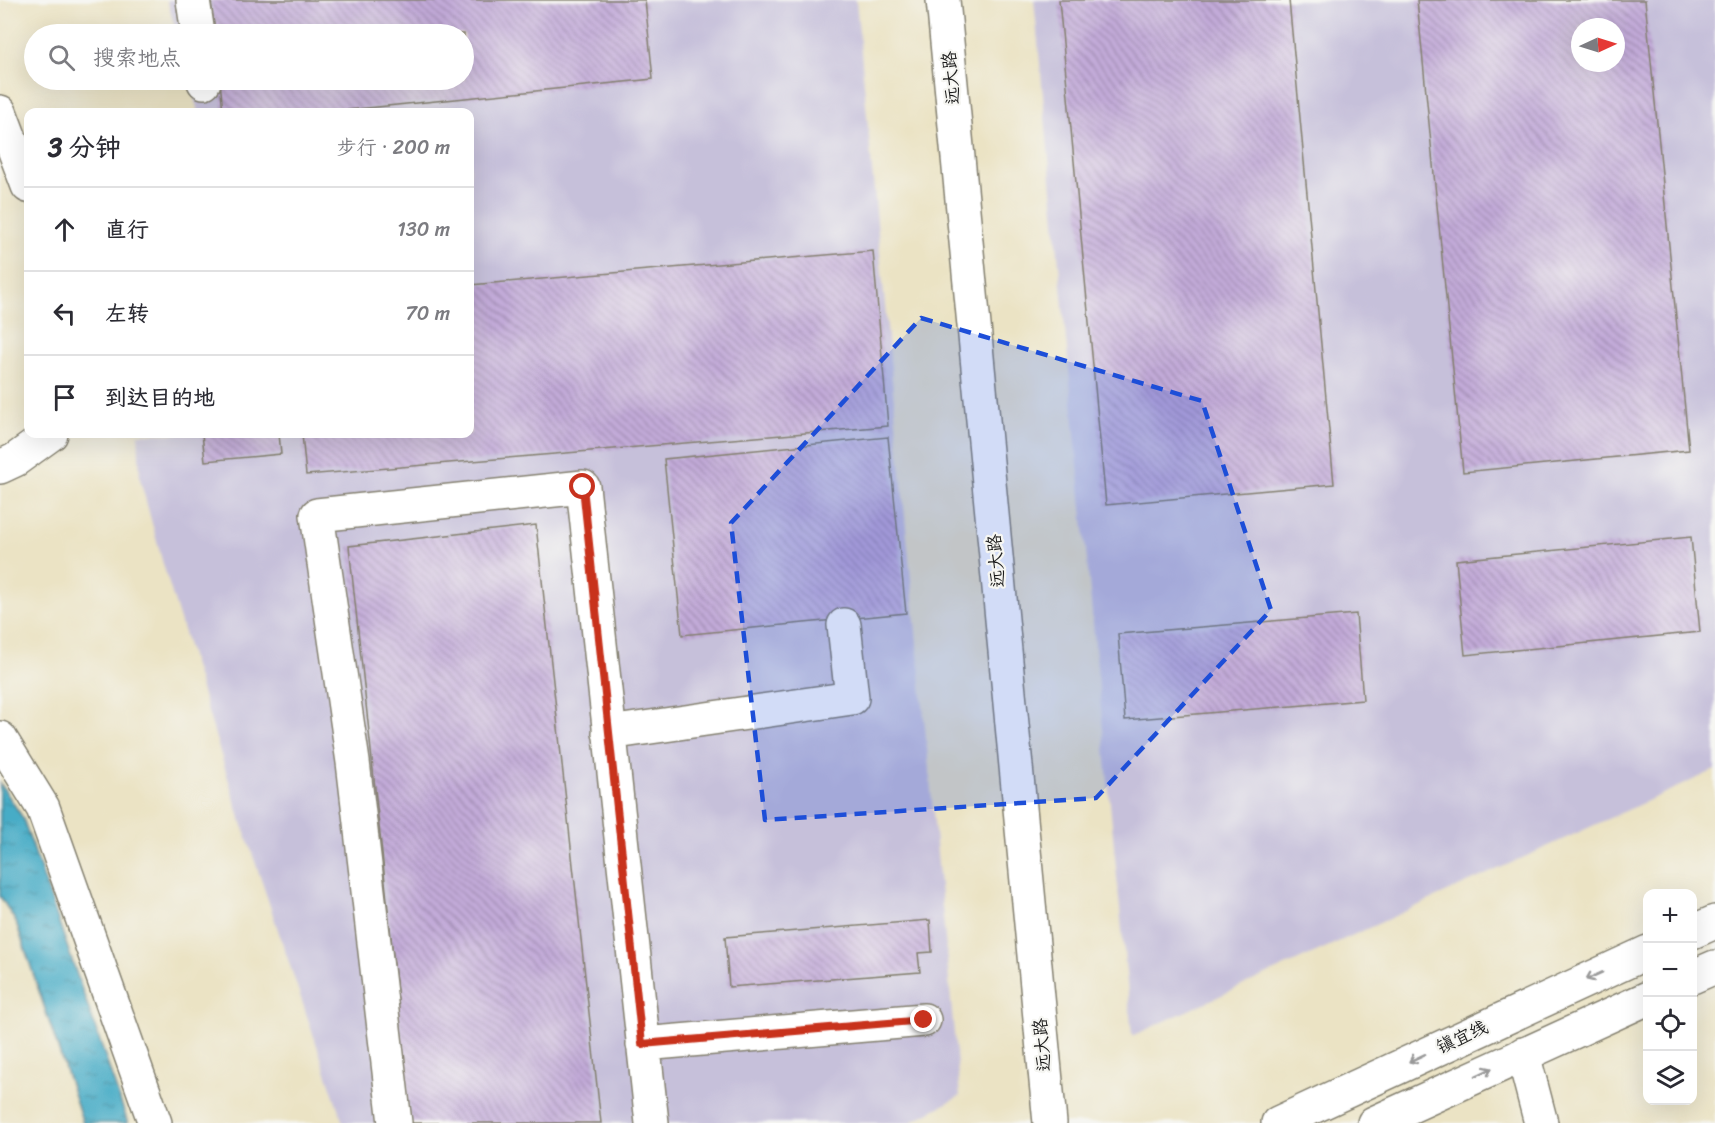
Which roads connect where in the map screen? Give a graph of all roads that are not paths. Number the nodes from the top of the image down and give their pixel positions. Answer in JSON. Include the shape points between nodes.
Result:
{"nodes":[{"id":1,"x":193,"y":0,"type":"edge"},
{"id":2,"x":943,"y":0,"type":"edge"},
{"id":3,"x":197,"y":24,"type":"edge"},
{"id":4,"x":0,"y":112,"type":"edge"},
{"id":5,"x":24,"y":175,"type":"edge"},
{"id":6,"x":45,"y":438,"type":"edge"},
{"id":7,"x":0,"y":467,"type":"edge"},
{"id":8,"x":844,"y":625,"type":"dead end"},
{"id":9,"x":609,"y":733,"type":"junction"},
{"id":10,"x":0,"y":738,"type":"edge"},
{"id":11,"x":1715,"y":922,"type":"edge"},
{"id":12,"x":1697,"y":930,"type":"edge"},
{"id":13,"x":1643,"y":954,"type":"edge"},
{"id":14,"x":1715,"y":967,"type":"edge"},
{"id":15,"x":1697,"y":975,"type":"edge"},
{"id":16,"x":1643,"y":1000,"type":"edge"},
{"id":17,"x":924,"y":1020,"type":"dead end"},
{"id":18,"x":642,"y":1044,"type":"junction"},
{"id":19,"x":1523,"y":1054,"type":"junction"},
{"id":20,"x":155,"y":1123,"type":"edge"},
{"id":21,"x":395,"y":1123,"type":"edge"},
{"id":22,"x":652,"y":1123,"type":"edge"},
{"id":23,"x":1050,"y":1123,"type":"edge"},
{"id":24,"x":1278,"y":1123,"type":"edge"},
{"id":25,"x":1374,"y":1123,"type":"edge"},
{"id":26,"x":1541,"y":1123,"type":"edge"}],
"edges":[{"from":1,"to":3,"type":"street"},
{"from":2,"to":23,"type":"street","name":"远大路"},
{"from":4,"to":5,"type":"street"},
{"from":6,"to":7,"type":"street"},
{"from":8,"to":9,"type":"street","via":[[852,698]]},
{"from":9,"to":18,"type":"street"},
{"from":9,"to":21,"type":"street","via":[[583,487],[317,514],[353,762]]},
{"from":10,"to":20,"type":"street","via":[[44,808]]},
{"from":11,"to":12,"type":"street"},
{"from":13,"to":24,"type":"street","name":"镇宜线","one_way":true},
{"from":14,"to":15,"type":"street"},
{"from":16,"to":19,"type":"street"},
{"from":17,"to":18,"type":"street"},
{"from":18,"to":22,"type":"street"},
{"from":25,"to":19,"type":"street","one_way":true},
{"from":19,"to":26,"type":"street"}]}
